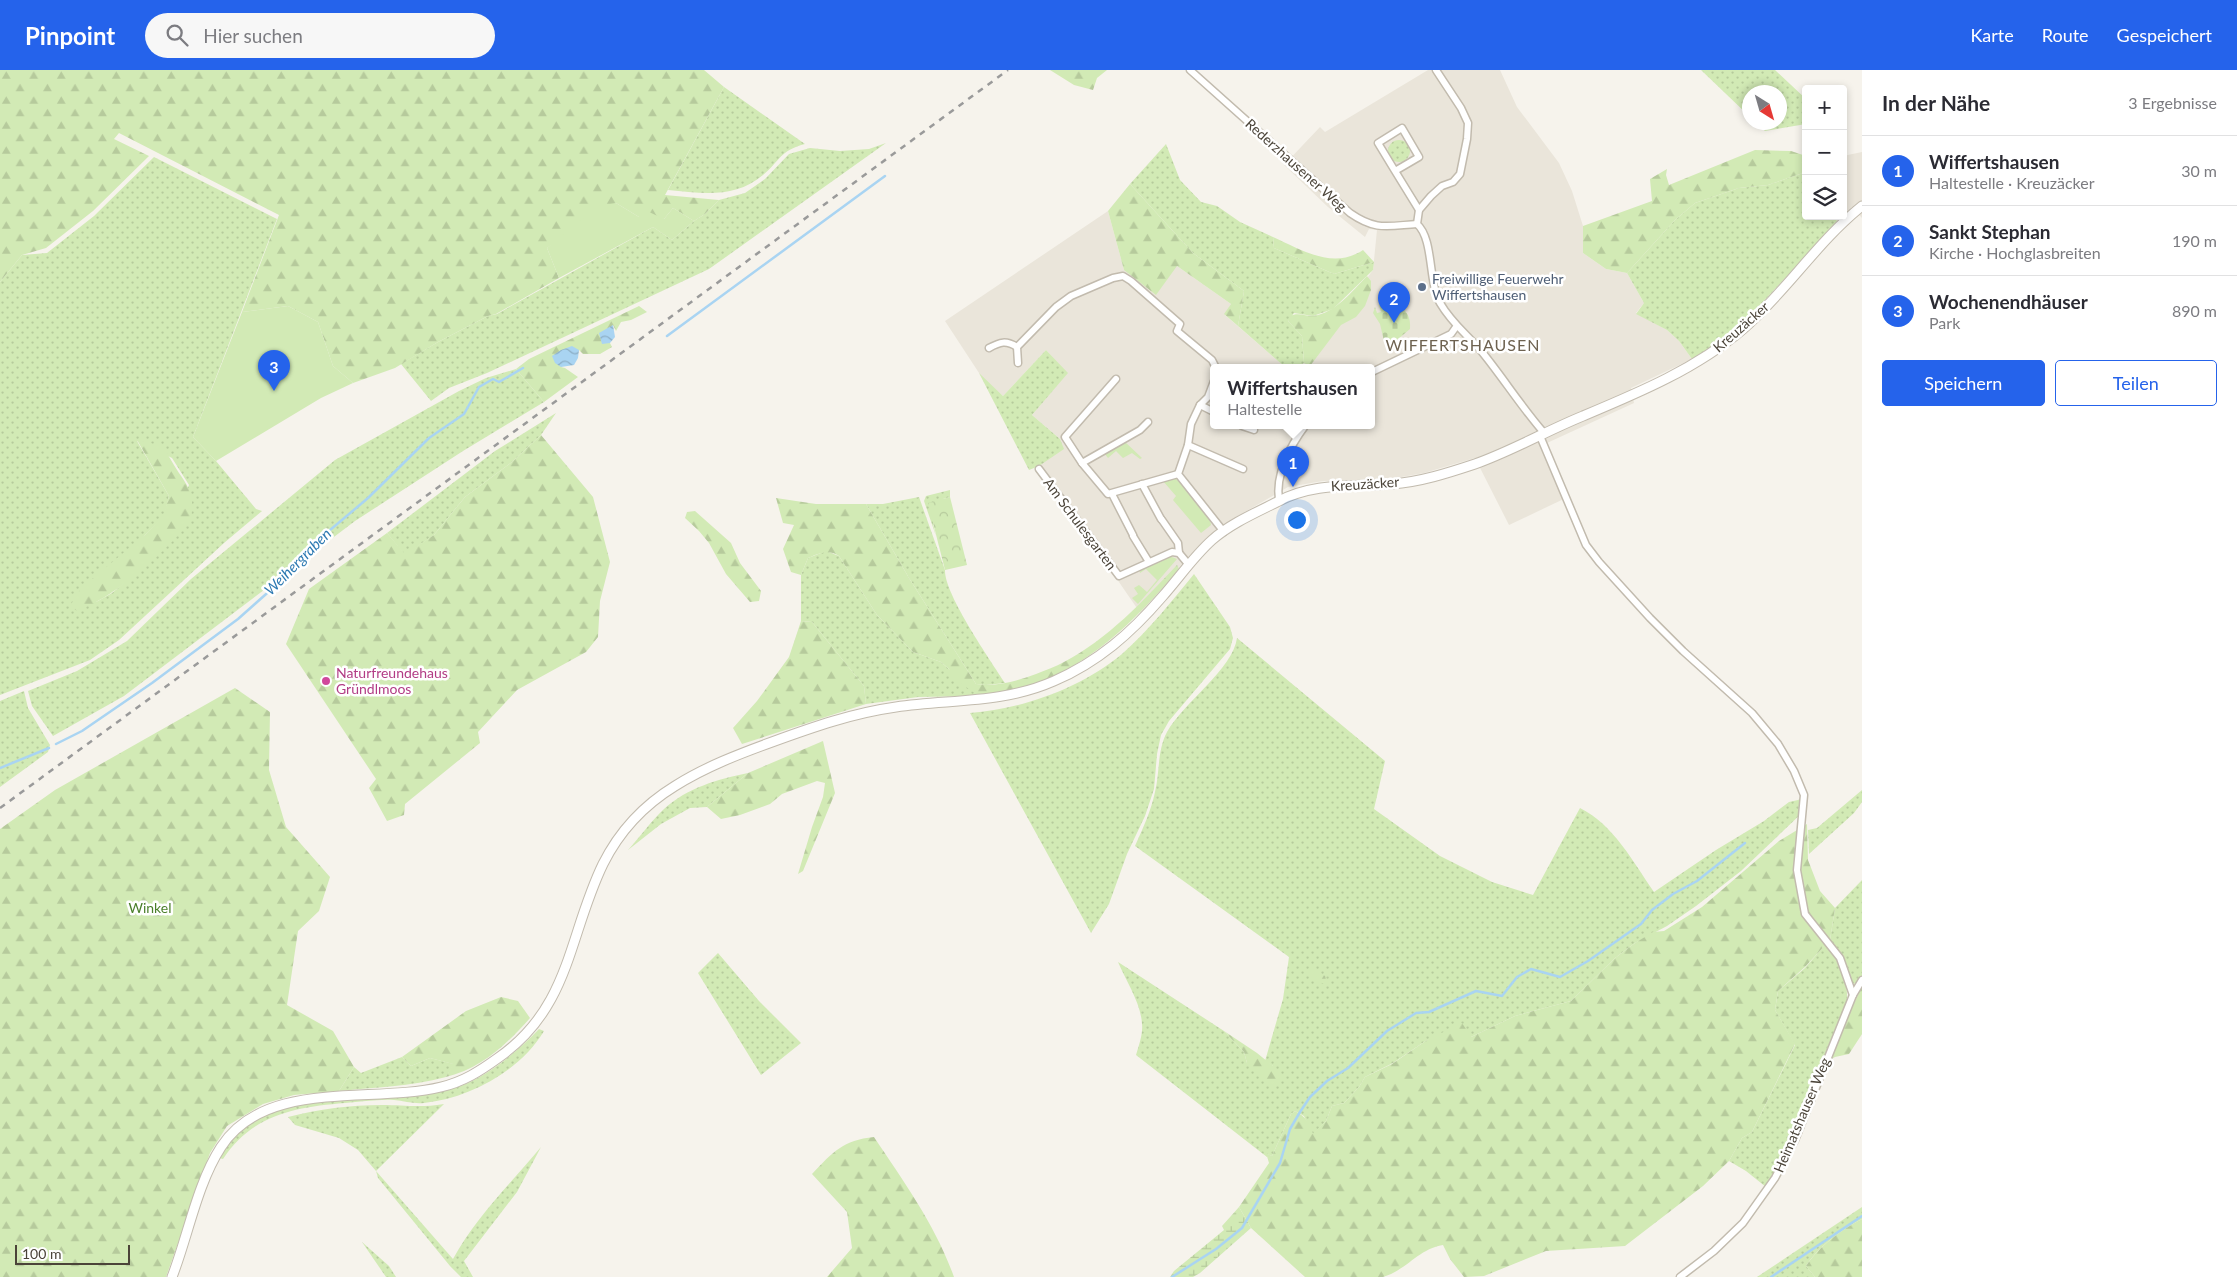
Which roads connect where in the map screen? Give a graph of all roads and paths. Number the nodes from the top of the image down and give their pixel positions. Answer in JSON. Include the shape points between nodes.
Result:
{"nodes":[{"id":1,"x":1190,"y":70,"type":"edge"},
{"id":2,"x":1436,"y":70,"type":"edge"},
{"id":3,"x":1395,"y":172,"type":"junction"},
{"id":4,"x":1862,"y":206,"type":"edge"},
{"id":5,"x":1419,"y":210,"type":"junction"},
{"id":6,"x":1417,"y":224,"type":"junction"},
{"id":7,"x":1456,"y":328,"type":"junction"},
{"id":8,"x":1017,"y":347,"type":"junction"},
{"id":9,"x":989,"y":348,"type":"dead end"},
{"id":10,"x":1018,"y":363,"type":"dead end"},
{"id":11,"x":1214,"y":364,"type":"edge"},
{"id":12,"x":1375,"y":371,"type":"edge"},
{"id":13,"x":1116,"y":379,"type":"dead end"},
{"id":14,"x":1210,"y":392,"type":"edge"},
{"id":15,"x":1200,"y":405,"type":"junction"},
{"id":16,"x":1210,"y":410,"type":"edge"},
{"id":17,"x":1148,"y":422,"type":"dead end"},
{"id":18,"x":1251,"y":429,"type":"edge"},
{"id":19,"x":1303,"y":429,"type":"edge"},
{"id":20,"x":1254,"y":430,"type":"dead end"},
{"id":21,"x":1542,"y":435,"type":"junction"},
{"id":22,"x":1188,"y":445,"type":"junction"},
{"id":23,"x":1082,"y":464,"type":"junction"},
{"id":24,"x":1039,"y":469,"type":"dead end"},
{"id":25,"x":1242,"y":469,"type":"dead end"},
{"id":26,"x":1178,"y":474,"type":"junction"},
{"id":27,"x":1142,"y":484,"type":"junction"},
{"id":28,"x":1112,"y":494,"type":"junction"},
{"id":29,"x":1279,"y":500,"type":"junction"},
{"id":30,"x":1224,"y":532,"type":"junction"},
{"id":31,"x":1178,"y":553,"type":"junction"},
{"id":32,"x":1149,"y":562,"type":"junction"},
{"id":33,"x":1189,"y":565,"type":"junction"},
{"id":34,"x":1862,"y":980,"type":"edge"},
{"id":35,"x":1853,"y":995,"type":"junction"},
{"id":36,"x":172,"y":1277,"type":"edge"},
{"id":37,"x":1680,"y":1277,"type":"edge"}],
"edges":[{"from":1,"to":6,"type":"street","name":"Rederzhausener Weg","via":[[1362,222],[1376,226]]},
{"from":2,"to":5,"type":"street","via":[[1468,123],[1467,139],[1460,174],[1430,196]]},
{"from":3,"to":3,"type":"street","via":[[1378,143],[1402,128],[1419,157]]},
{"from":3,"to":5,"type":"street"},
{"from":4,"to":21,"type":"street","name":"Kreuzäcker","via":[[1825,239],[1766,308],[1726,342],[1659,382]]},
{"from":5,"to":6,"type":"street"},
{"from":6,"to":7,"type":"street","via":[[1425,237],[1436,294]]},
{"from":7,"to":12,"type":"street","via":[[1451,334]]},
{"from":7,"to":21,"type":"street","via":[[1481,351]]},
{"from":8,"to":9,"type":"street","via":[[1002,342]]},
{"from":8,"to":10,"type":"street"},
{"from":8,"to":11,"type":"street","via":[[1071,296],[1123,276],[1180,324],[1177,331]]},
{"from":13,"to":23,"type":"street","via":[[1065,437]]},
{"from":14,"to":15,"type":"street"},
{"from":15,"to":16,"type":"street"},
{"from":15,"to":22,"type":"street","via":[[1191,424]]},
{"from":17,"to":23,"type":"street"},
{"from":18,"to":20,"type":"street"},
{"from":19,"to":29,"type":"street","via":[[1278,482]]},
{"from":21,"to":29,"type":"street","name":"Kreuzäcker","via":[[1474,464],[1424,479],[1395,484],[1328,486]]},
{"from":21,"to":35,"type":"street","via":[[1583,538],[1599,562],[1663,631],[1752,713],[1778,744],[1794,771],[1804,795],[1797,870],[1805,914],[1840,958]]},
{"from":22,"to":25,"type":"street"},
{"from":22,"to":26,"type":"street"},
{"from":23,"to":28,"type":"street","via":[[1104,492]]},
{"from":24,"to":32,"type":"street","name":"Am Schulesgarten","via":[[1119,576]]},
{"from":26,"to":27,"type":"street"},
{"from":26,"to":30,"type":"street"},
{"from":27,"to":28,"type":"street"},
{"from":27,"to":31,"type":"street","via":[[1178,543]]},
{"from":28,"to":32,"type":"street"},
{"from":29,"to":30,"type":"street","name":"Kreuzäcker"},
{"from":30,"to":33,"type":"street","name":"Kreuzäcker"},
{"from":31,"to":32,"type":"street","name":"Am Schulesgarten","via":[[1164,554]]},
{"from":31,"to":33,"type":"street"},
{"from":33,"to":36,"type":"street","name":"Kreuzäcker","via":[[1134,628],[1100,657],[1057,680],[1030,691],[990,699],[897,706],[843,717],[730,758],[671,788],[628,826],[605,860],[589,897],[560,985],[526,1036],[466,1079],[440,1087],[293,1102],[269,1108],[241,1126],[226,1140],[209,1170]]},
{"from":34,"to":35,"type":"street","name":"Heimatshauser Weg"},
{"from":35,"to":37,"type":"street","name":"Heimatshauser Weg","via":[[1776,1178],[1743,1223]]}]}
